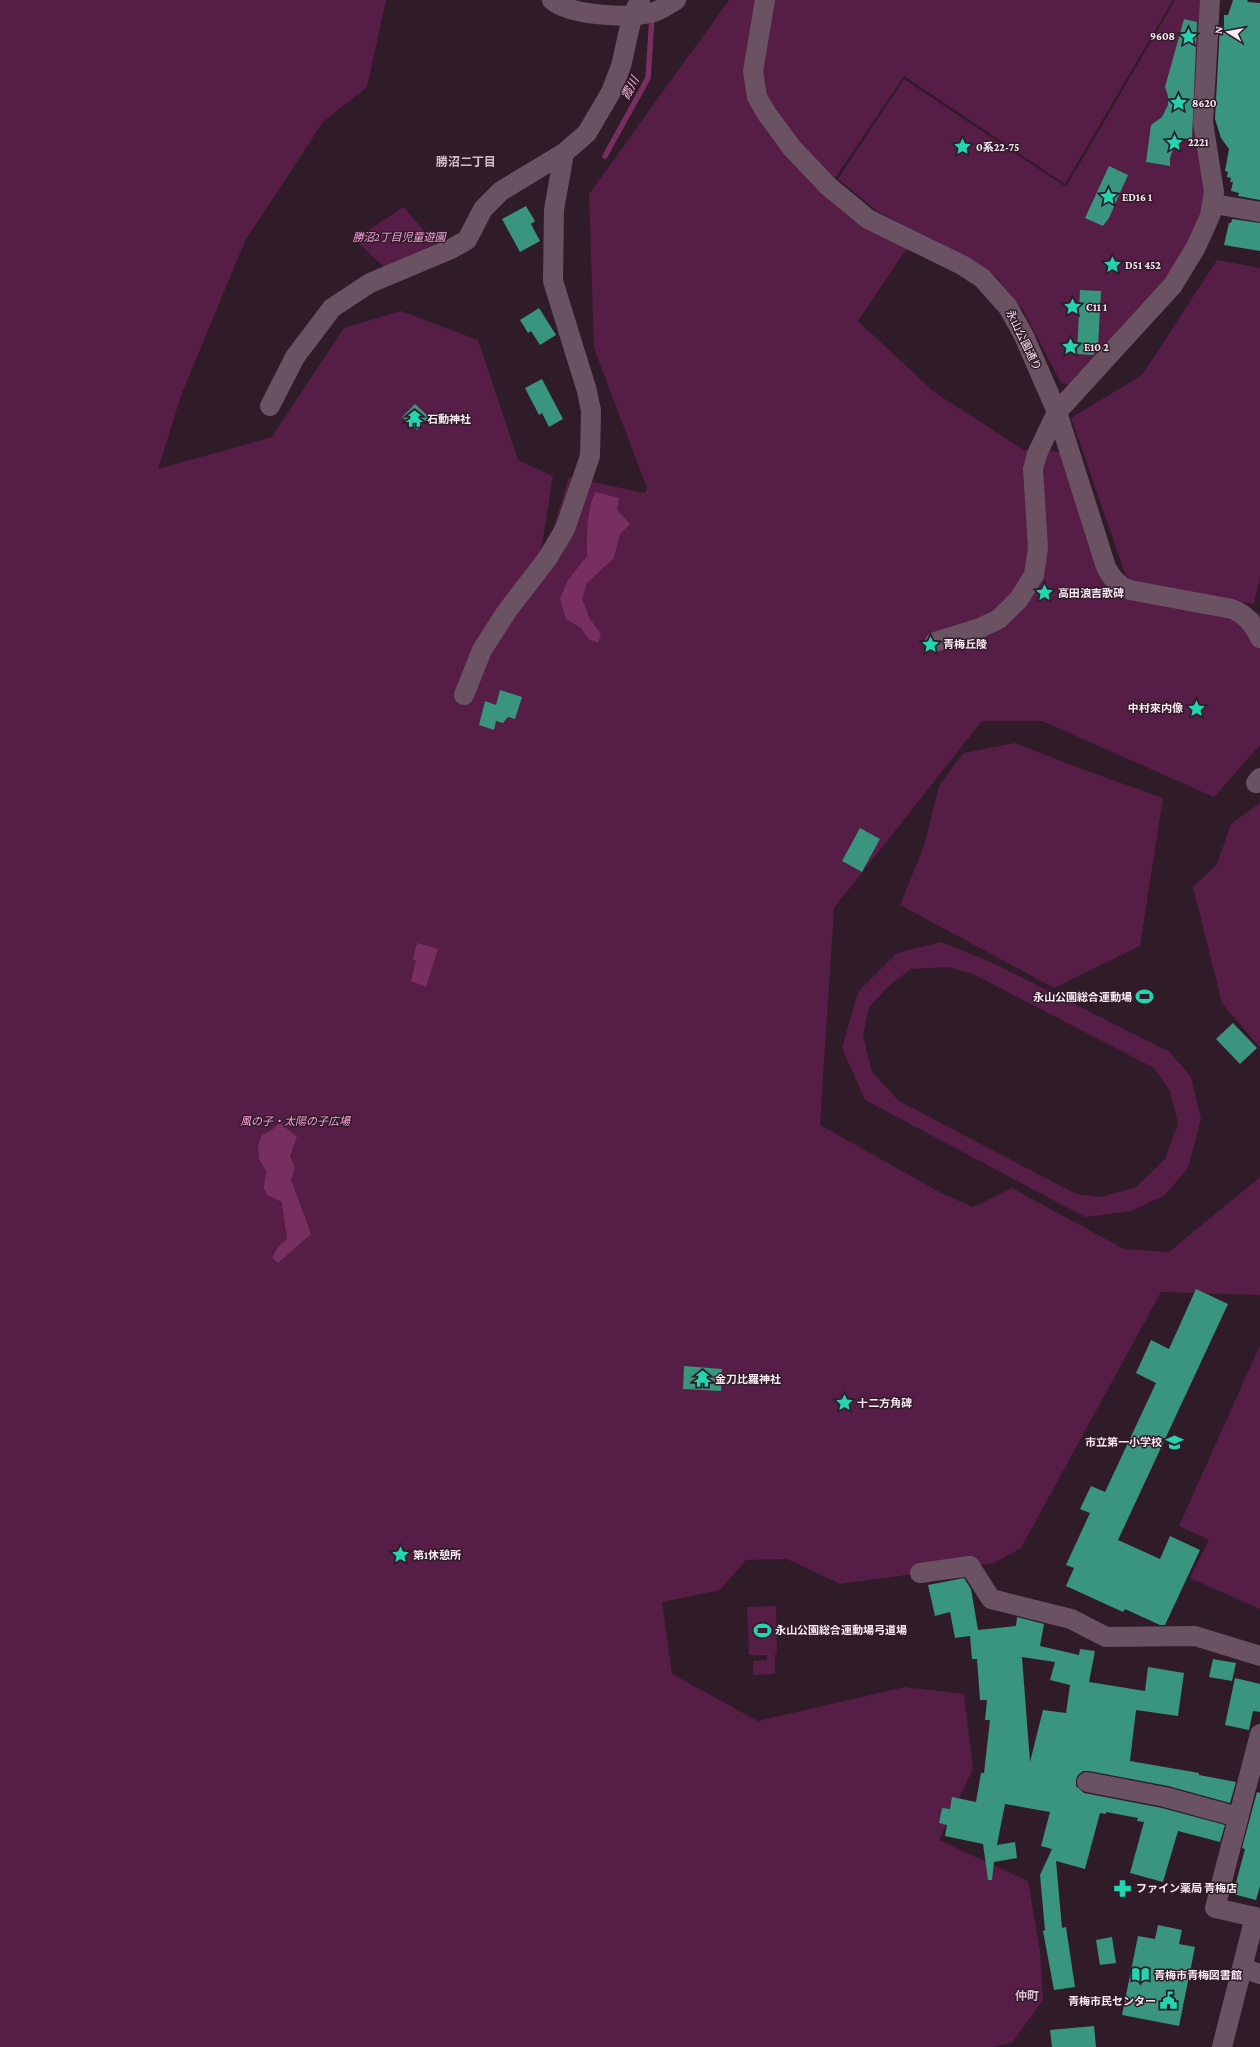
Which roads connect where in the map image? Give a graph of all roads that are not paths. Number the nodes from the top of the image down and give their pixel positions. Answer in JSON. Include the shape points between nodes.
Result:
{"nodes":[{"id":1,"x":552,"y":0,"type":"edge"},
{"id":2,"x":676,"y":0,"type":"edge"},
{"id":3,"x":765,"y":0,"type":"edge"},
{"id":4,"x":1210,"y":0,"type":"edge"},
{"id":5,"x":641,"y":11,"type":"edge"},
{"id":6,"x":564,"y":153,"type":"junction"},
{"id":7,"x":1214,"y":204,"type":"junction"},
{"id":8,"x":1260,"y":212,"type":"edge"},
{"id":9,"x":270,"y":406,"type":"dead end"},
{"id":10,"x":1057,"y":412,"type":"junction"},
{"id":11,"x":1260,"y":638,"type":"edge"},
{"id":12,"x":935,"y":642,"type":"dead end"},
{"id":13,"x":464,"y":694,"type":"dead end"},
{"id":14,"x":920,"y":1574,"type":"dead end"},
{"id":15,"x":1260,"y":1656,"type":"edge"},
{"id":16,"x":1260,"y":1734,"type":"edge"},
{"id":17,"x":1087,"y":1782,"type":"dead end"},
{"id":18,"x":1238,"y":1818,"type":"junction"},
{"id":19,"x":1251,"y":1971,"type":"edge"},
{"id":20,"x":1222,"y":2047,"type":"edge"}],
"edges":[{"from":1,"to":5,"type":"street","via":[[558,5],[594,14]]},
{"from":2,"to":5,"type":"street"},
{"from":3,"to":10,"type":"street","name":"永山公園通り","via":[[753,71],[757,97],[767,114],[792,148],[828,186],[868,219],[962,265],[982,278],[1008,307],[1024,336]]},
{"from":4,"to":7,"type":"street","via":[[1203,122]]},
{"from":5,"to":6,"type":"street","via":[[611,92],[587,133]]},
{"from":6,"to":9,"type":"street","via":[[501,191],[483,209],[467,240],[370,283],[332,308],[295,357]]},
{"from":6,"to":13,"type":"street","via":[[554,210],[553,281],[587,391],[591,410],[590,456],[565,530],[547,559],[506,611],[482,650]]},
{"from":7,"to":8,"type":"street"},
{"from":7,"to":10,"type":"street","via":[[1196,247],[1173,285]]},
{"from":10,"to":11,"type":"street","name":"永山公園通り","via":[[1106,567],[1112,578],[1130,590],[1242,613],[1252,623]]},
{"from":10,"to":12,"type":"street","via":[[1037,454],[1033,470],[1038,548],[1034,575],[1019,599],[999,619],[980,628]]},
{"from":14,"to":15,"type":"street","via":[[970,1566],[992,1598],[1071,1619],[1106,1637],[1195,1636]]},
{"from":16,"to":18,"type":"street"},
{"from":17,"to":18,"type":"street","via":[[1165,1797]]},
{"from":18,"to":19,"type":"street","via":[[1215,1908],[1255,1917]]},
{"from":19,"to":20,"type":"street"}]}
